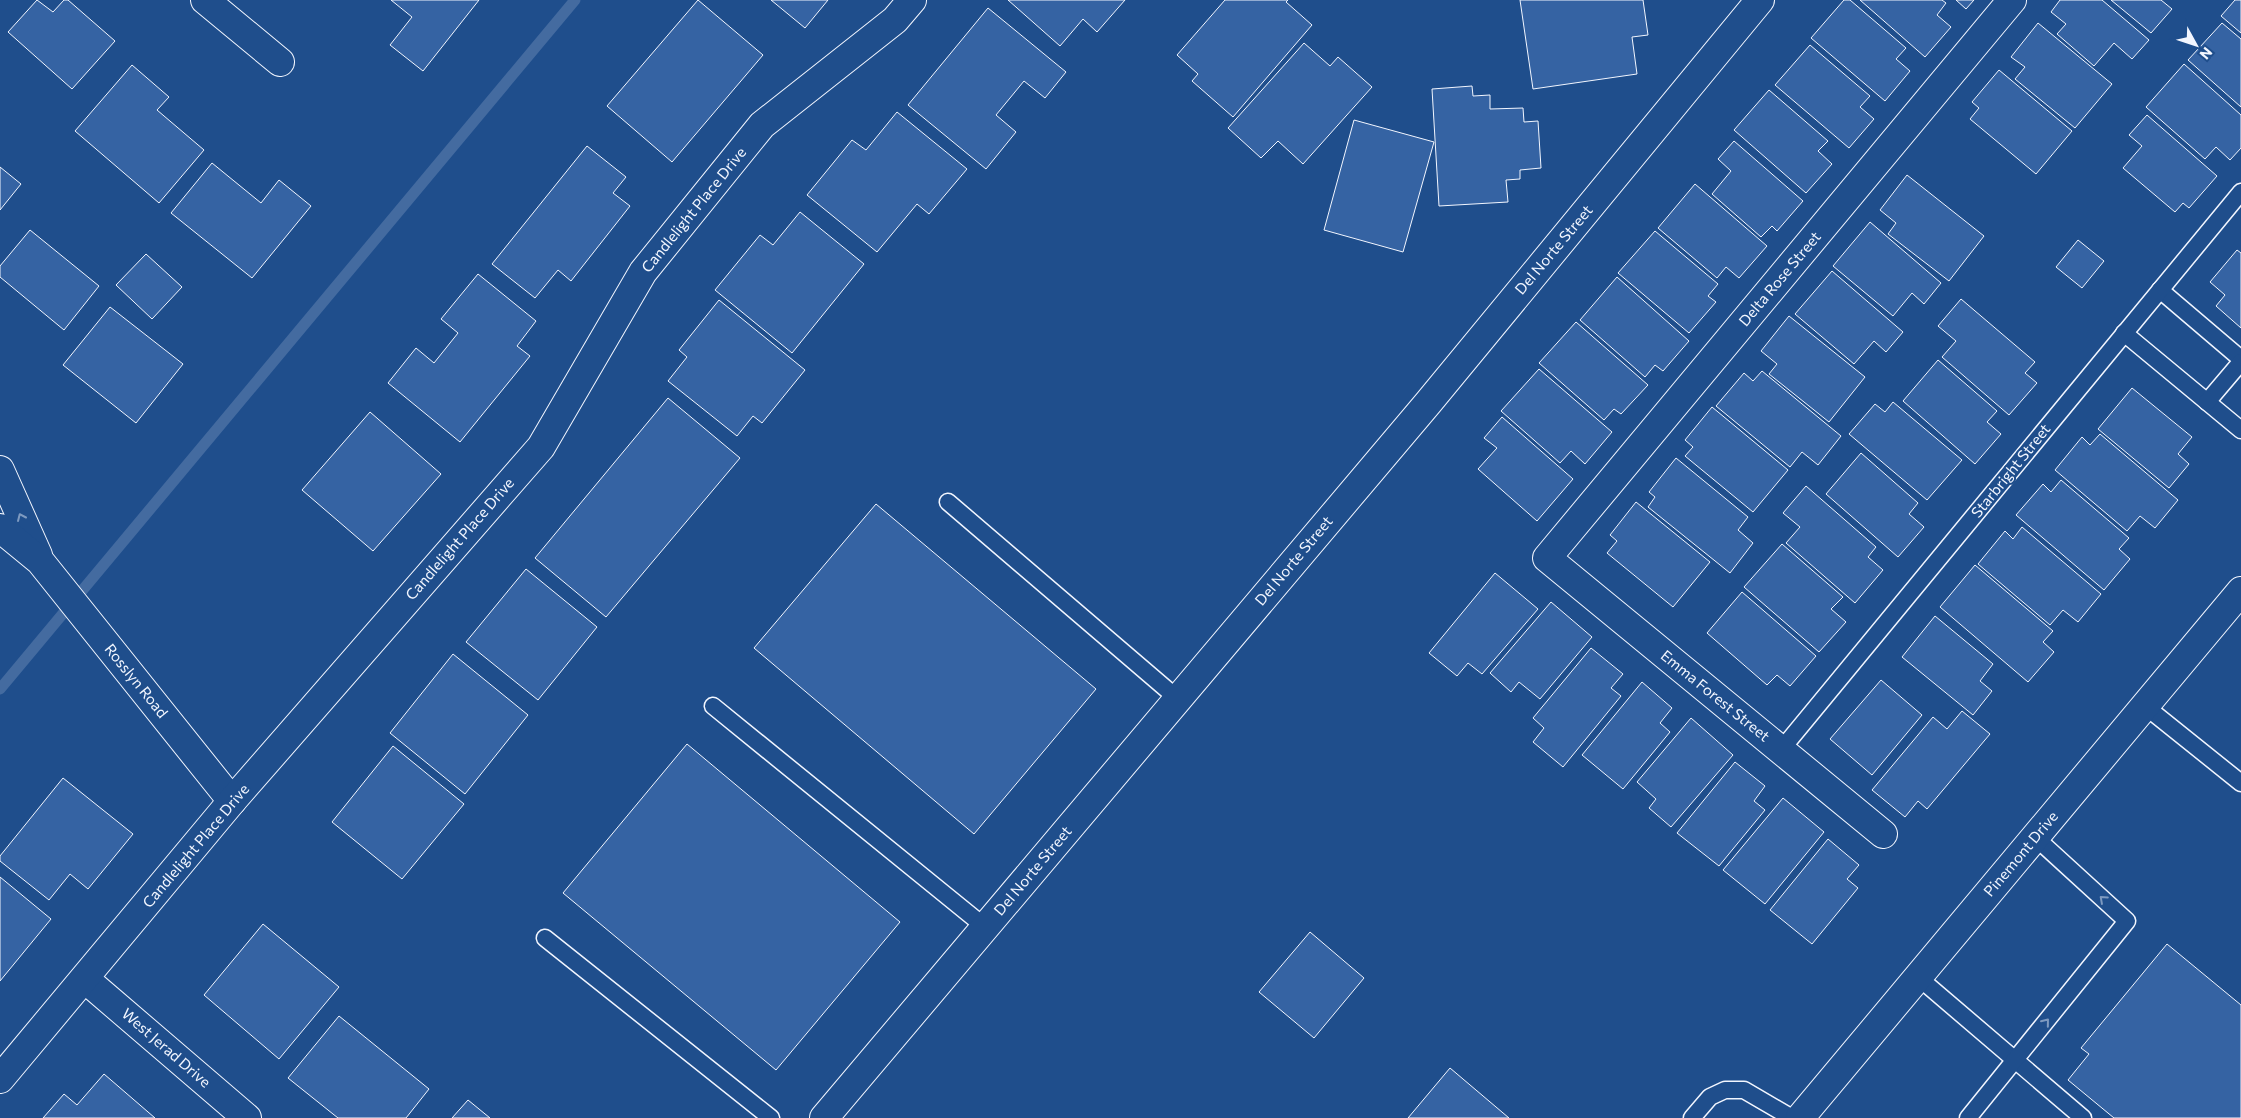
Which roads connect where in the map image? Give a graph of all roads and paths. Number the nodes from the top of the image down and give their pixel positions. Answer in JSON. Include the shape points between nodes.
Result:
{"nodes":[{"id":1,"x":205,"y":0,"type":"edge"},
{"id":2,"x":912,"y":0,"type":"edge"},
{"id":3,"x":1760,"y":0,"type":"edge"},
{"id":4,"x":2012,"y":0,"type":"edge"},
{"id":5,"x":280,"y":62,"type":"dead end"},
{"id":6,"x":2241,"y":192,"type":"edge"},
{"id":7,"x":2160,"y":290,"type":"junction"},
{"id":8,"x":2124,"y":333,"type":"junction"},
{"id":9,"x":2241,"y":361,"type":"edge"},
{"id":10,"x":2207,"y":402,"type":"junction"},
{"id":11,"x":2241,"y":430,"type":"edge"},
{"id":12,"x":0,"y":470,"type":"edge"},
{"id":13,"x":948,"y":502,"type":"dead end"},
{"id":14,"x":0,"y":528,"type":"edge"},
{"id":15,"x":1548,"y":558,"type":"joint"},
{"id":16,"x":40,"y":561,"type":"junction"},
{"id":17,"x":2241,"y":591,"type":"edge"},
{"id":18,"x":1178,"y":699,"type":"junction"},
{"id":19,"x":713,"y":706,"type":"dead end"},
{"id":20,"x":2145,"y":706,"type":"junction"},
{"id":21,"x":1781,"y":750,"type":"junction"},
{"id":22,"x":2241,"y":783,"type":"edge"},
{"id":23,"x":232,"y":800,"type":"junction"},
{"id":24,"x":1883,"y":834,"type":"dead end"},
{"id":25,"x":2035,"y":837,"type":"junction"},
{"id":26,"x":985,"y":927,"type":"junction"},
{"id":27,"x":545,"y":938,"type":"dead end"},
{"id":28,"x":1918,"y":977,"type":"junction"},
{"id":29,"x":85,"y":979,"type":"junction"},
{"id":30,"x":2015,"y":1060,"type":"junction"},
{"id":31,"x":0,"y":1079,"type":"edge"},
{"id":32,"x":247,"y":1118,"type":"edge"},
{"id":33,"x":771,"y":1118,"type":"edge"},
{"id":34,"x":824,"y":1118,"type":"edge"},
{"id":35,"x":1692,"y":1118,"type":"edge"},
{"id":36,"x":1792,"y":1118,"type":"edge"},
{"id":37,"x":1800,"y":1118,"type":"edge"},
{"id":38,"x":1968,"y":1118,"type":"edge"},
{"id":39,"x":2083,"y":1118,"type":"edge"}],
"edges":[{"from":1,"to":5,"type":"street"},
{"from":2,"to":23,"type":"street","name":"Candlelight Place Drive","via":[[895,20],[762,125],[643,272],[540,446]]},
{"from":3,"to":18,"type":"street","name":"Del Norte Street"},
{"from":4,"to":15,"type":"street","name":"Delta Rose Street"},
{"from":6,"to":7,"type":"lane","name":"Starbright Street"},
{"from":7,"to":8,"type":"lane","name":"Starbright Street"},
{"from":7,"to":9,"type":"lane"},
{"from":8,"to":10,"type":"lane"},
{"from":8,"to":21,"type":"lane","name":"Starbright Street"},
{"from":9,"to":10,"type":"lane"},
{"from":10,"to":11,"type":"lane"},
{"from":16,"to":12,"type":"street","name":"Rosslyn Road","one_way":true},
{"from":13,"to":18,"type":"lane"},
{"from":14,"to":16,"type":"street","name":"Rosslyn Road"},
{"from":15,"to":21,"type":"street","name":"Emma Forest Street"},
{"from":16,"to":23,"type":"street","name":"Rosslyn Road"},
{"from":17,"to":20,"type":"street","name":"Pinemont Drive"},
{"from":18,"to":26,"type":"street","name":"Del Norte Street"},
{"from":19,"to":26,"type":"lane"},
{"from":20,"to":22,"type":"lane"},
{"from":20,"to":25,"type":"street","name":"Pinemont Drive"},
{"from":21,"to":24,"type":"street","name":"Emma Forest Street"},
{"from":23,"to":29,"type":"street","name":"Candlelight Place Drive"},
{"from":25,"to":28,"type":"street","name":"Pinemont Drive"},
{"from":30,"to":25,"type":"lane","one_way":true,"via":[[2127,922]]},
{"from":26,"to":34,"type":"street","name":"Del Norte Street"},
{"from":27,"to":33,"type":"lane"},
{"from":28,"to":30,"type":"lane"},
{"from":28,"to":37,"type":"street","name":"Pinemont Drive"},
{"from":29,"to":31,"type":"street","name":"Candlelight Place Drive"},
{"from":29,"to":32,"type":"street","name":"West Jerad Drive"},
{"from":30,"to":38,"type":"lane"},
{"from":30,"to":39,"type":"lane"},
{"from":35,"to":36,"type":"lane","via":[[1710,1097],[1725,1090],[1744,1090]]}]}
